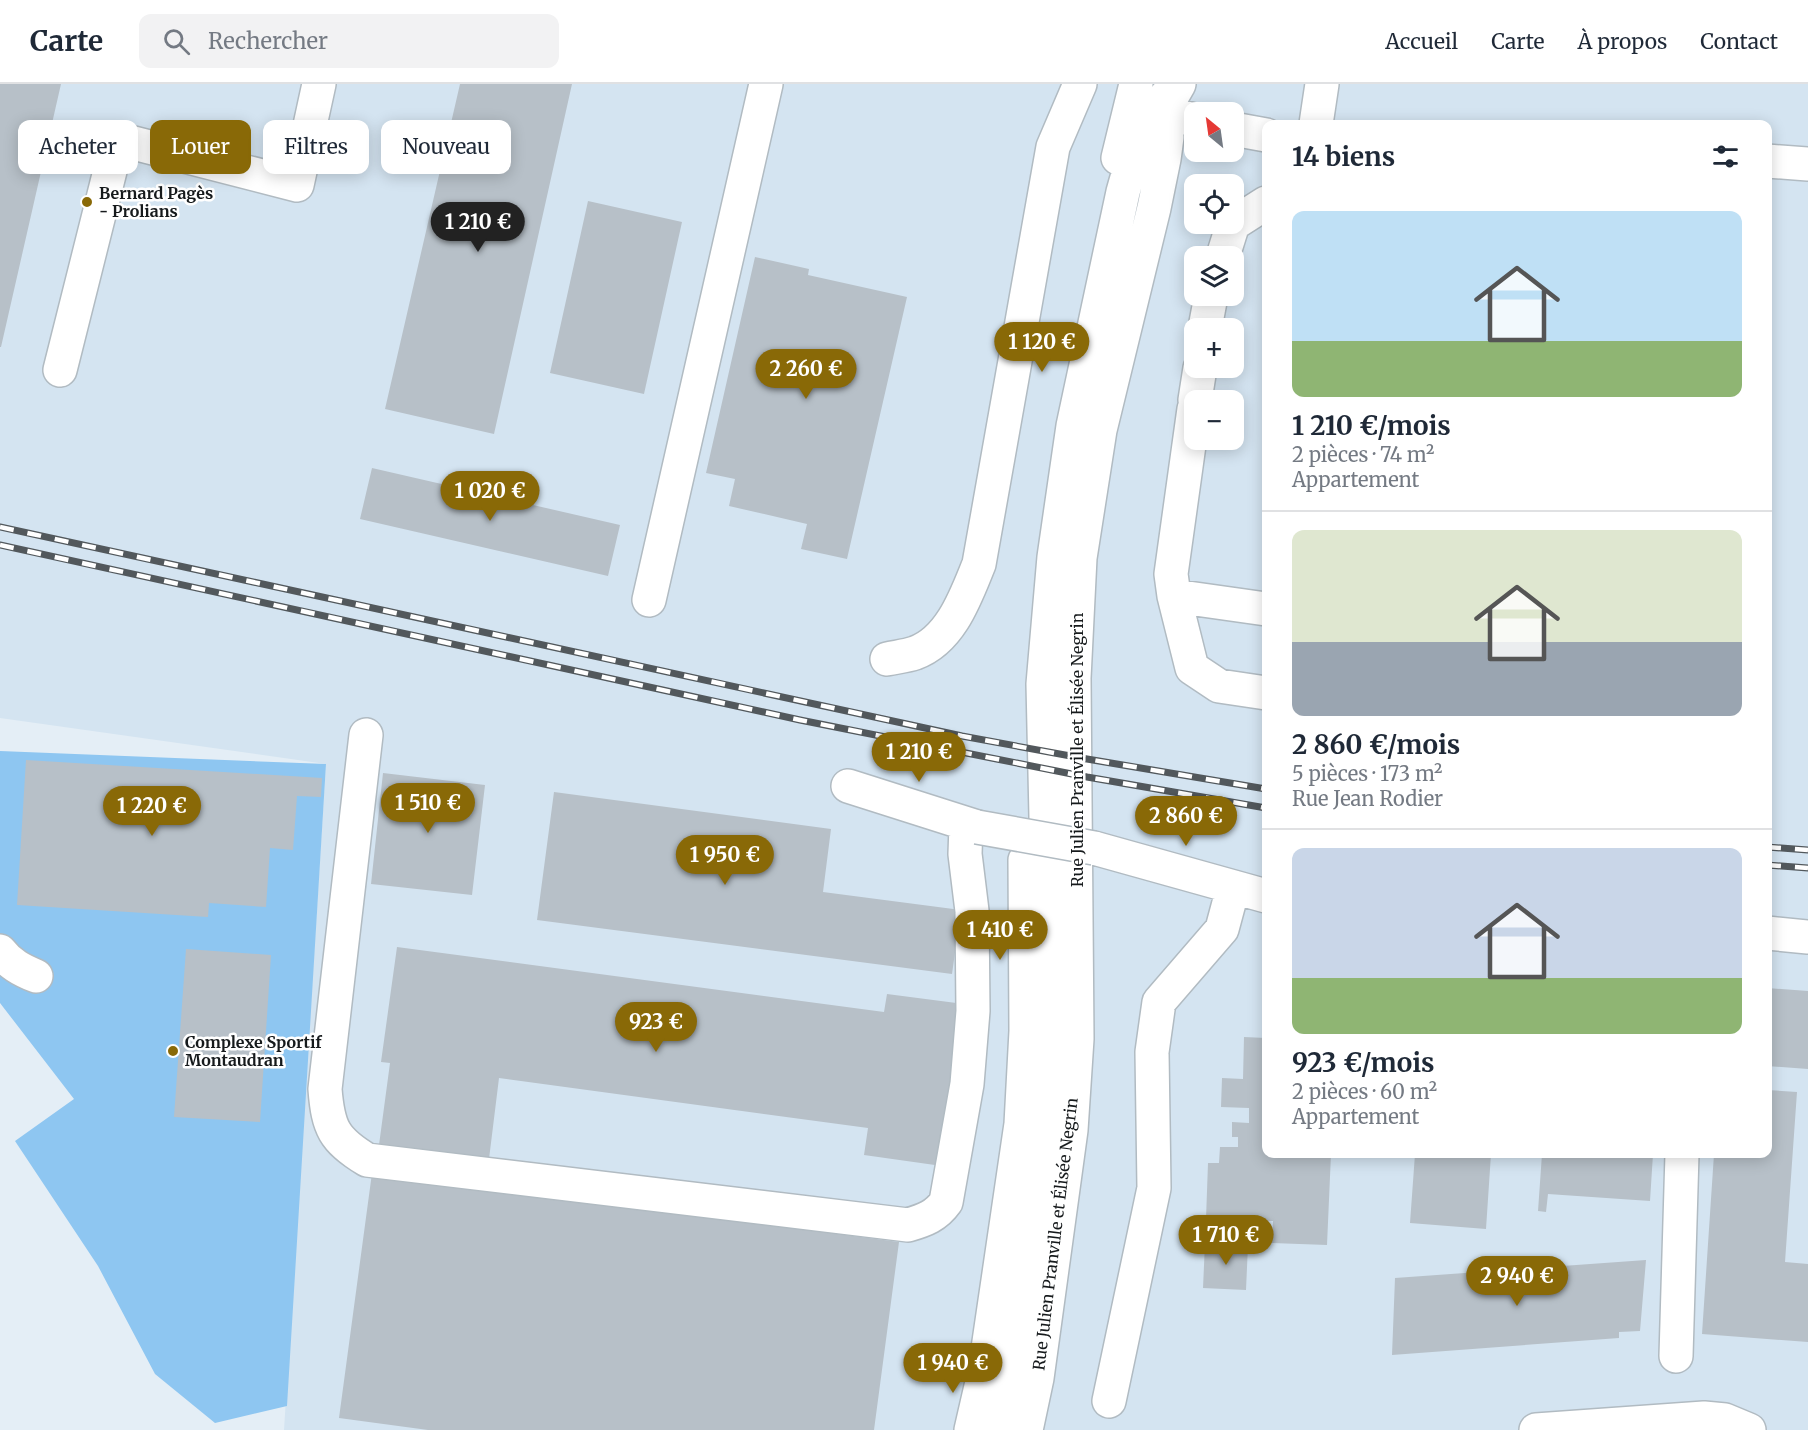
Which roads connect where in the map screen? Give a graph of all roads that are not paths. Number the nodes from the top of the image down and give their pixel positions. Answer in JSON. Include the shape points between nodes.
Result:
{"nodes":[{"id":1,"x":319,"y":84,"type":"edge"},
{"id":2,"x":766,"y":84,"type":"edge"},
{"id":3,"x":1080,"y":84,"type":"edge"},
{"id":4,"x":1179,"y":84,"type":"edge"},
{"id":5,"x":1322,"y":84,"type":"edge"},
{"id":6,"x":1134,"y":94,"type":"edge"},
{"id":7,"x":1165,"y":98,"type":"edge"},
{"id":8,"x":1184,"y":112,"type":"edge"},
{"id":9,"x":1317,"y":120,"type":"edge"},
{"id":10,"x":1244,"y":131,"type":"edge"},
{"id":11,"x":1262,"y":134,"type":"edge"},
{"id":12,"x":1772,"y":161,"type":"edge"},
{"id":13,"x":1808,"y":164,"type":"edge"},
{"id":14,"x":1262,"y":206,"type":"edge"},
{"id":15,"x":1226,"y":246,"type":"edge"},
{"id":16,"x":60,"y":370,"type":"dead end"},
{"id":17,"x":1189,"y":450,"type":"edge"},
{"id":18,"x":1035,"y":556,"type":"junction"},
{"id":19,"x":1174,"y":596,"type":"junction"},
{"id":20,"x":649,"y":600,"type":"dead end"},
{"id":21,"x":1262,"y":608,"type":"edge"},
{"id":22,"x":887,"y":658,"type":"dead end"},
{"id":23,"x":1044,"y":684,"type":"junction"},
{"id":24,"x":1262,"y":692,"type":"edge"},
{"id":25,"x":366,"y":735,"type":"dead end"},
{"id":26,"x":848,"y":786,"type":"dead end"},
{"id":27,"x":971,"y":826,"type":"junction"},
{"id":28,"x":1233,"y":888,"type":"junction"},
{"id":29,"x":1262,"y":895,"type":"edge"},
{"id":30,"x":1772,"y":933,"type":"edge"},
{"id":31,"x":1808,"y":937,"type":"edge"},
{"id":32,"x":0,"y":951,"type":"edge"},
{"id":33,"x":36,"y":976,"type":"dead end"},
{"id":34,"x":1682,"y":1158,"type":"edge"},
{"id":35,"x":1676,"y":1356,"type":"dead end"},
{"id":36,"x":1109,"y":1401,"type":"dead end"},
{"id":37,"x":971,"y":1430,"type":"edge"},
{"id":38,"x":1000,"y":1430,"type":"edge"},
{"id":39,"x":1026,"y":1430,"type":"edge"},
{"id":40,"x":1536,"y":1430,"type":"edge"},
{"id":41,"x":1749,"y":1430,"type":"edge"}],
"edges":[{"from":1,"to":16,"type":"street","via":[[297,185],[118,140]]},
{"from":2,"to":20,"type":"street"},
{"from":3,"to":22,"type":"street","via":[[1053,147],[979,564],[966,597],[934,642],[915,653]]},
{"from":4,"to":7,"type":"street","name":"Rue Julien Pranville et Élisée Negrin"},
{"from":5,"to":9,"type":"street"},
{"from":6,"to":7,"type":"street"},
{"from":6,"to":18,"type":"street","via":[[1054,437]]},
{"from":7,"to":8,"type":"street"},
{"from":7,"to":23,"type":"street","name":"Rue Julien Pranville et Élisée Negrin","via":[[1136,146],[1123,192],[1073,426],[1054,557]]},
{"from":7,"to":39,"type":"street","name":"Rue Julien Pranville et Élisée Negrin","via":[[1167,137],[1163,165],[1100,430],[1080,558],[1074,678],[1077,1039],[1069,1142],[1037,1378]]},
{"from":10,"to":11,"type":"street"},
{"from":12,"to":13,"type":"street"},
{"from":14,"to":15,"type":"street","via":[[1233,224]]},
{"from":17,"to":19,"type":"street","via":[[1172,574]]},
{"from":18,"to":23,"type":"street"},
{"from":18,"to":37,"type":"street","via":[[1023,681],[1026,1031],[1021,1124],[985,1369]]},
{"from":19,"to":21,"type":"street"},
{"from":19,"to":24,"type":"street","via":[[1192,668],[1219,686]]},
{"from":23,"to":38,"type":"street","name":"Rue Julien Pranville et Élisée Negrin","via":[[1051,1039],[1044,1127]]},
{"from":25,"to":27,"type":"street","via":[[325,1089],[327,1113],[336,1136],[368,1160],[908,1225],[924,1220],[946,1202],[967,1084],[973,1011],[972,911],[965,854]]},
{"from":26,"to":27,"type":"street"},
{"from":27,"to":28,"type":"street","bridge":true,"via":[[1094,848]]},
{"from":28,"to":29,"type":"street"},
{"from":28,"to":36,"type":"street","via":[[1222,929],[1159,1002],[1152,1052],[1154,1188]]},
{"from":30,"to":31,"type":"street"},
{"from":32,"to":33,"type":"street","via":[[20,969]]},
{"from":34,"to":35,"type":"street"},
{"from":40,"to":41,"type":"street","via":[[1704,1418],[1725,1420]]}]}
